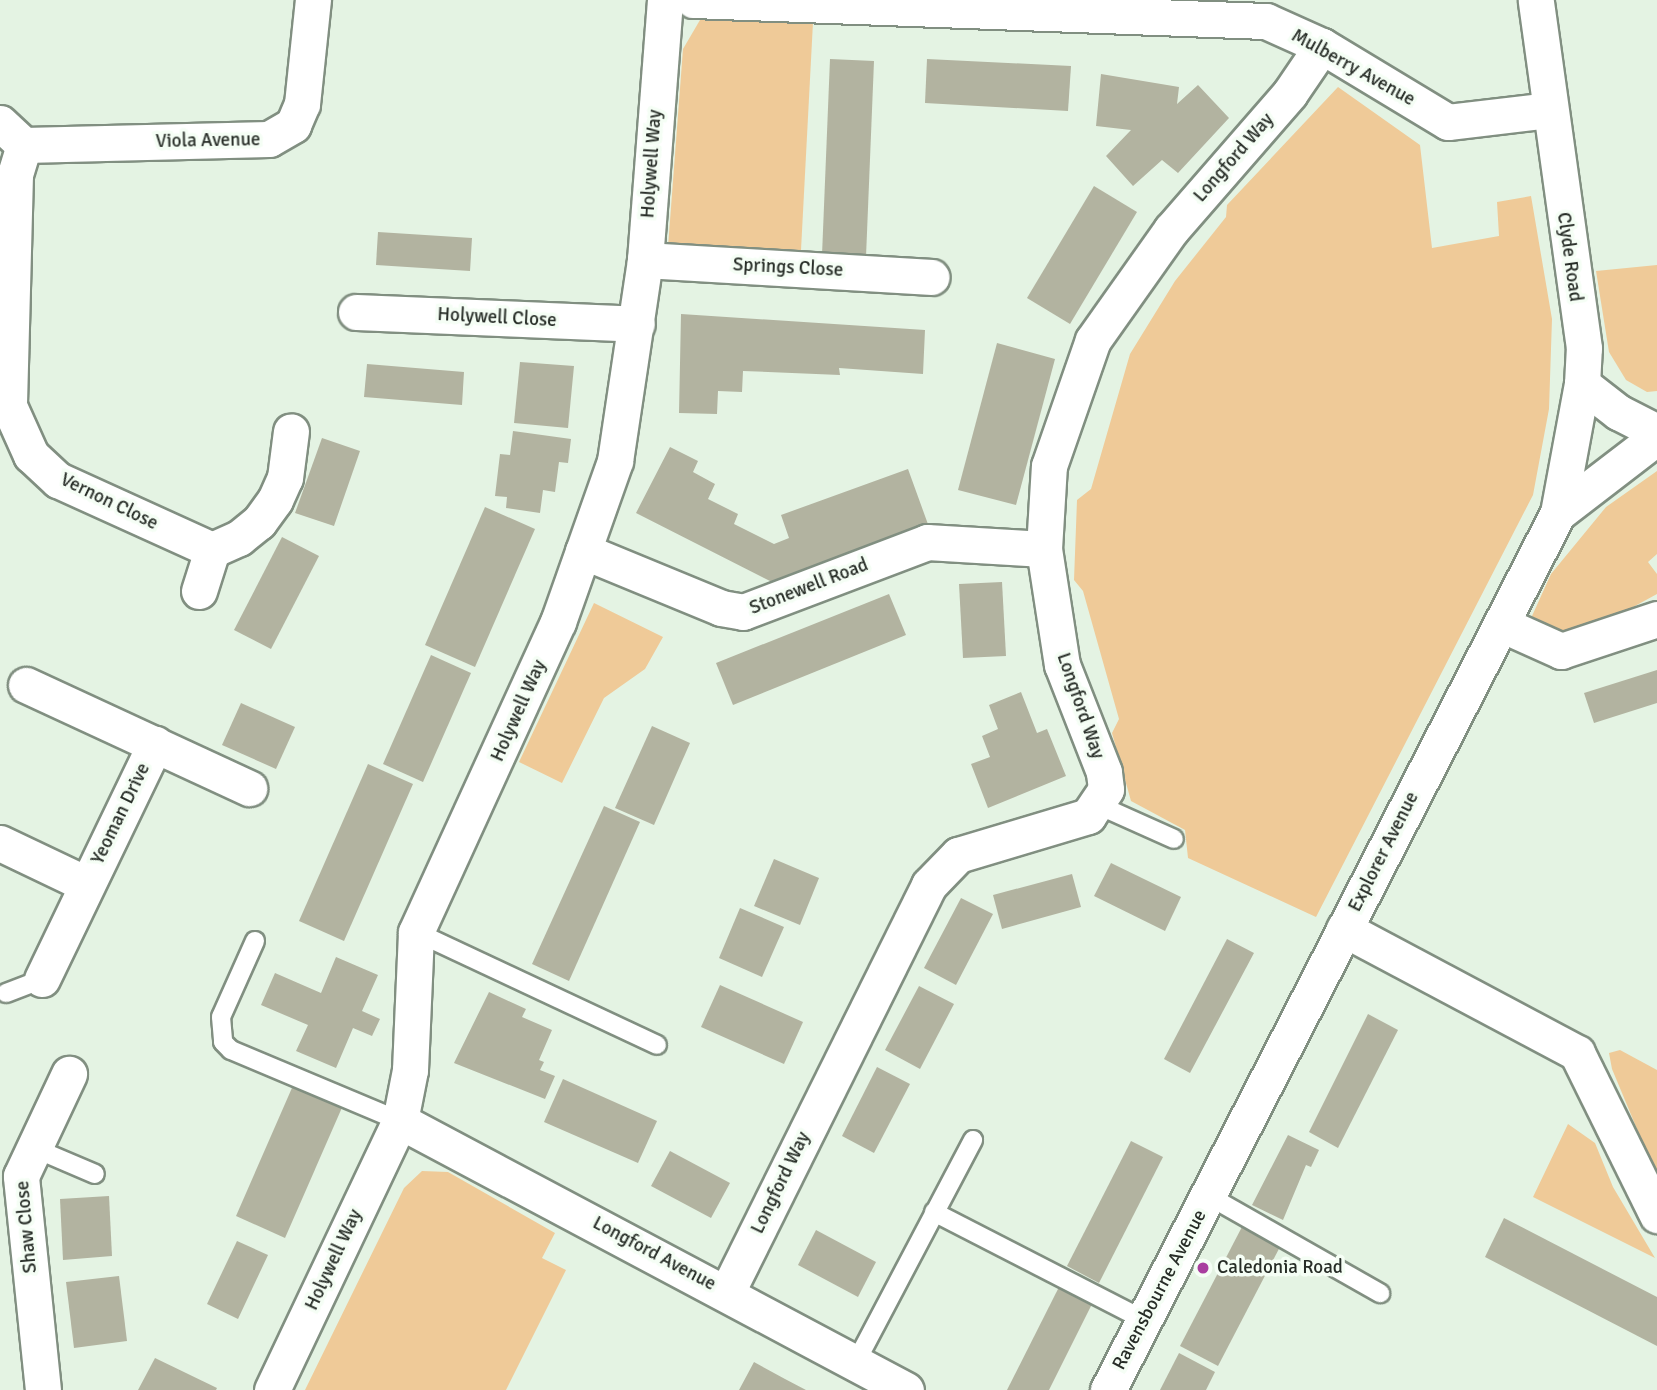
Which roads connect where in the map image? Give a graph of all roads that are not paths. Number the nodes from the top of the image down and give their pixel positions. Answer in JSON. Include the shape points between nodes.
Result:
{"nodes":[{"id":1,"x":313,"y":0,"type":"edge"},
{"id":2,"x":665,"y":0,"type":"edge"},
{"id":3,"x":693,"y":0,"type":"edge"},
{"id":4,"x":1536,"y":0,"type":"edge"},
{"id":5,"x":864,"y":3,"type":"edge"},
{"id":6,"x":1322,"y":46,"type":"junction"},
{"id":7,"x":1548,"y":110,"type":"junction"},
{"id":8,"x":12,"y":134,"type":"edge"},
{"id":9,"x":645,"y":260,"type":"junction"},
{"id":10,"x":931,"y":277,"type":"dead end"},
{"id":11,"x":356,"y":312,"type":"dead end"},
{"id":12,"x":637,"y":324,"type":"junction"},
{"id":13,"x":1582,"y":384,"type":"junction"},
{"id":14,"x":291,"y":431,"type":"dead end"},
{"id":15,"x":1657,"y":435,"type":"edge"},
{"id":16,"x":1558,"y":513,"type":"junction"},
{"id":17,"x":1044,"y":549,"type":"junction"},
{"id":18,"x":212,"y":550,"type":"junction"},
{"id":19,"x":583,"y":551,"type":"junction"},
{"id":20,"x":199,"y":591,"type":"dead end"},
{"id":21,"x":1657,"y":619,"type":"edge"},
{"id":22,"x":1501,"y":624,"type":"junction"},
{"id":23,"x":26,"y":685,"type":"dead end"},
{"id":24,"x":155,"y":744,"type":"junction"},
{"id":25,"x":249,"y":788,"type":"dead end"},
{"id":26,"x":1098,"y":805,"type":"junction"},
{"id":27,"x":1174,"y":839,"type":"dead end"},
{"id":28,"x":0,"y":843,"type":"edge"},
{"id":29,"x":86,"y":884,"type":"junction"},
{"id":30,"x":1344,"y":929,"type":"junction"},
{"id":31,"x":416,"y":932,"type":"junction"},
{"id":32,"x":256,"y":941,"type":"dead end"},
{"id":33,"x":42,"y":979,"type":"joint"},
{"id":34,"x":6,"y":993,"type":"dead end"},
{"id":35,"x":657,"y":1045,"type":"dead end"},
{"id":36,"x":69,"y":1074,"type":"dead end"},
{"id":37,"x":400,"y":1121,"type":"junction"},
{"id":38,"x":973,"y":1140,"type":"dead end"},
{"id":39,"x":34,"y":1149,"type":"junction"},
{"id":40,"x":95,"y":1174,"type":"dead end"},
{"id":41,"x":1211,"y":1194,"type":"junction"},
{"id":42,"x":934,"y":1212,"type":"junction"},
{"id":43,"x":1657,"y":1215,"type":"edge"},
{"id":44,"x":727,"y":1292,"type":"junction"},
{"id":45,"x":1380,"y":1293,"type":"dead end"},
{"id":46,"x":1144,"y":1320,"type":"junction"},
{"id":47,"x":856,"y":1362,"type":"junction"},
{"id":48,"x":43,"y":1390,"type":"edge"},
{"id":49,"x":272,"y":1390,"type":"edge"},
{"id":50,"x":906,"y":1390,"type":"edge"},
{"id":51,"x":1108,"y":1390,"type":"edge"}],
"edges":[{"from":1,"to":8,"type":"street","name":"Viola Avenue","via":[[302,104],[292,125],[269,139]]},
{"from":2,"to":9,"type":"street","name":"Holywell Way"},
{"from":3,"to":5,"type":"street","name":"Mulberry Avenue"},
{"from":4,"to":7,"type":"street","name":"Clyde Road"},
{"from":5,"to":6,"type":"street","name":"Mulberry Avenue","via":[[1266,21]]},
{"from":6,"to":7,"type":"street","name":"Mulberry Avenue","via":[[1448,122]]},
{"from":6,"to":17,"type":"street","name":"Longford Way","via":[[1290,93],[1171,230],[1093,340],[1049,466]]},
{"from":7,"to":13,"type":"street","name":"Clyde Road","via":[[1584,348]]},
{"from":8,"to":18,"type":"street","name":"Vernon Close","via":[[9,406],[19,434],[31,455],[58,480]]},
{"from":9,"to":10,"type":"street","name":"Springs Close"},
{"from":9,"to":12,"type":"street","name":"Holywell Way"},
{"from":11,"to":12,"type":"street","name":"Holywell Close"},
{"from":12,"to":19,"type":"street","name":"Holywell Way","via":[[615,461]]},
{"from":13,"to":15,"type":"street"},
{"from":13,"to":16,"type":"street","name":"Clyde Road"},
{"from":14,"to":18,"type":"street","via":[[285,478],[275,500],[239,538]]},
{"from":15,"to":16,"type":"street"},
{"from":16,"to":22,"type":"street","name":"Explorer Avenue"},
{"from":17,"to":19,"type":"street","name":"Stonewell Road","via":[[927,542],[743,612],[703,601]]},
{"from":17,"to":26,"type":"street","name":"Longford Way","via":[[1062,665],[1104,772],[1106,789]]},
{"from":18,"to":20,"type":"street"},
{"from":19,"to":31,"type":"street","name":"Holywell Way","via":[[553,634]]},
{"from":21,"to":22,"type":"street","via":[[1561,651]]},
{"from":22,"to":30,"type":"street","name":"Explorer Avenue"},
{"from":23,"to":24,"type":"street","name":"Yeoman Drive"},
{"from":24,"to":25,"type":"street","name":"Yeoman Drive"},
{"from":24,"to":29,"type":"street","name":"Yeoman Drive"},
{"from":26,"to":27,"type":"lane"},
{"from":26,"to":44,"type":"street","name":"Longford Way","via":[[1088,816],[958,855],[929,884]]},
{"from":28,"to":29,"type":"street","name":"Yeoman Drive"},
{"from":29,"to":33,"type":"street","name":"Yeoman Drive"},
{"from":30,"to":41,"type":"street","name":"Explorer Avenue"},
{"from":30,"to":43,"type":"street","via":[[1577,1053]]},
{"from":31,"to":35,"type":"lane"},
{"from":31,"to":37,"type":"street","name":"Holywell Way","via":[[410,1070]]},
{"from":32,"to":37,"type":"lane","via":[[221,1017],[223,1042]]},
{"from":33,"to":34,"type":"lane"},
{"from":36,"to":39,"type":"street","name":"Shaw Close"},
{"from":37,"to":44,"type":"street","name":"Longford Avenue"},
{"from":37,"to":49,"type":"street","name":"Holywell Way"},
{"from":38,"to":42,"type":"lane"},
{"from":39,"to":40,"type":"lane"},
{"from":39,"to":48,"type":"street","name":"Shaw Close","via":[[21,1176]]},
{"from":41,"to":45,"type":"lane"},
{"from":41,"to":46,"type":"street","name":"Ravensbourne Avenue"},
{"from":42,"to":46,"type":"lane"},
{"from":42,"to":47,"type":"lane"},
{"from":44,"to":47,"type":"street","name":"Longford Avenue"},
{"from":46,"to":51,"type":"street","name":"Ravensbourne Avenue"},
{"from":47,"to":50,"type":"street","name":"Longford Avenue"}]}
